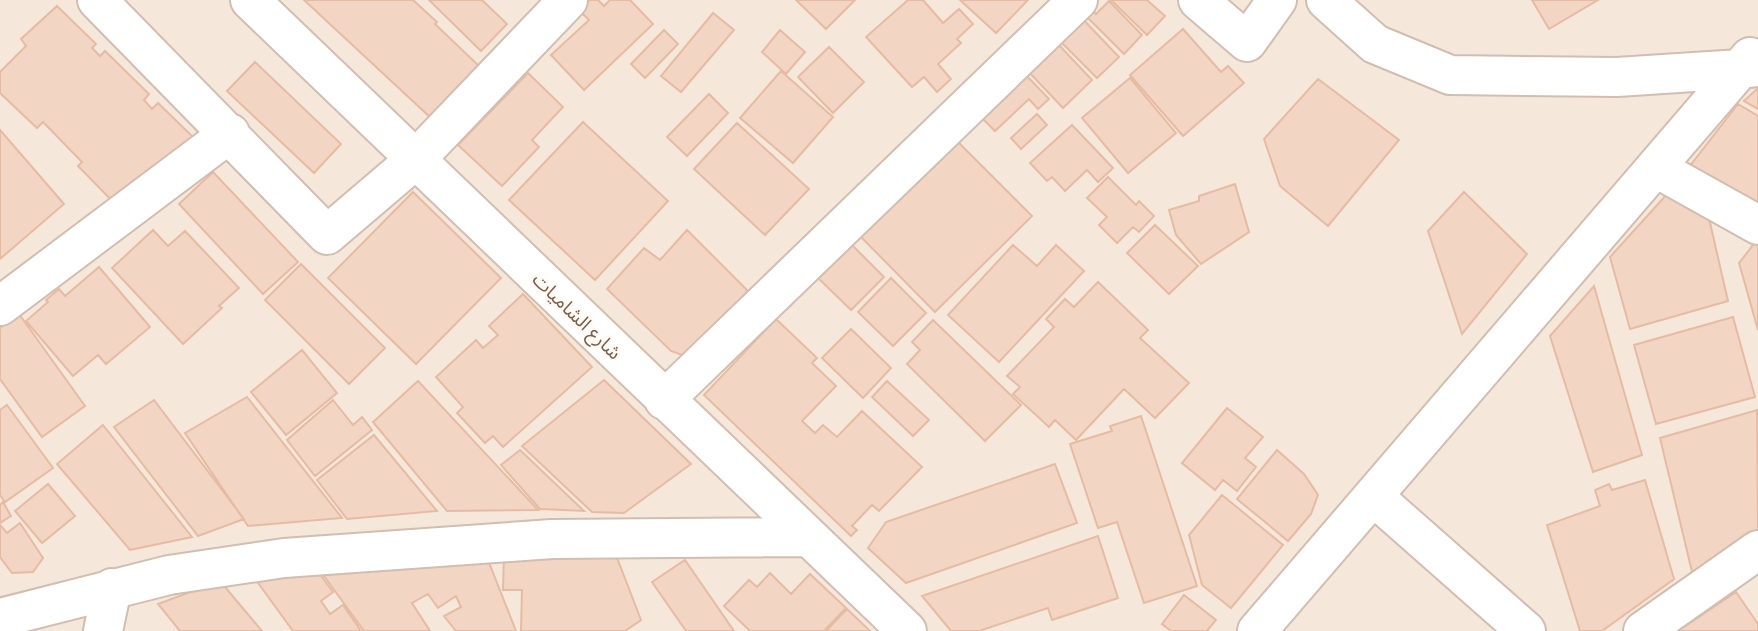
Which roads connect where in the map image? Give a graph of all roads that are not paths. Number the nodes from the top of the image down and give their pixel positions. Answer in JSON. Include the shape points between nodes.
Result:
{"nodes":[{"id":1,"x":97,"y":0,"type":"edge"},
{"id":2,"x":250,"y":0,"type":"edge"},
{"id":3,"x":568,"y":0,"type":"edge"},
{"id":4,"x":1078,"y":0,"type":"edge"},
{"id":5,"x":1198,"y":0,"type":"edge"},
{"id":6,"x":1277,"y":0,"type":"edge"},
{"id":7,"x":1326,"y":0,"type":"edge"},
{"id":8,"x":1752,"y":61,"type":"edge"},
{"id":9,"x":230,"y":134,"type":"junction"},
{"id":10,"x":415,"y":160,"type":"junction"},
{"id":11,"x":1656,"y":168,"type":"junction"},
{"id":12,"x":1758,"y":225,"type":"edge"},
{"id":13,"x":0,"y":306,"type":"edge"},
{"id":14,"x":664,"y":400,"type":"junction"},
{"id":15,"x":1373,"y":496,"type":"junction"},
{"id":16,"x":808,"y":537,"type":"junction"},
{"id":17,"x":1758,"y":550,"type":"edge"},
{"id":18,"x":112,"y":588,"type":"junction"},
{"id":19,"x":0,"y":618,"type":"edge"},
{"id":20,"x":103,"y":631,"type":"edge"},
{"id":21,"x":906,"y":631,"type":"edge"},
{"id":22,"x":1257,"y":631,"type":"edge"},
{"id":23,"x":1526,"y":631,"type":"edge"},
{"id":24,"x":1643,"y":631,"type":"edge"}],
"edges":[{"from":1,"to":9,"type":"street"},
{"from":2,"to":10,"type":"street","name":"شارع الشاميات"},
{"from":3,"to":10,"type":"street"},
{"from":4,"to":14,"type":"street"},
{"from":5,"to":6,"type":"street","via":[[1247,42]]},
{"from":7,"to":8,"type":"street","via":[[1375,44],[1450,75],[1617,77]]},
{"from":8,"to":11,"type":"street"},
{"from":9,"to":10,"type":"street","via":[[327,235]]},
{"from":9,"to":13,"type":"street"},
{"from":10,"to":14,"type":"street","name":"شارع الشاميات"},
{"from":11,"to":12,"type":"street"},
{"from":11,"to":15,"type":"street"},
{"from":14,"to":16,"type":"street","name":"شارع الشاميات"},
{"from":15,"to":22,"type":"street"},
{"from":15,"to":23,"type":"street"},
{"from":16,"to":18,"type":"street","via":[[552,539],[342,553],[227,564]]},
{"from":16,"to":21,"type":"street","name":"شارع الشاميات"},
{"from":17,"to":24,"type":"street"},
{"from":18,"to":19,"type":"street"},
{"from":18,"to":20,"type":"street"}]}
